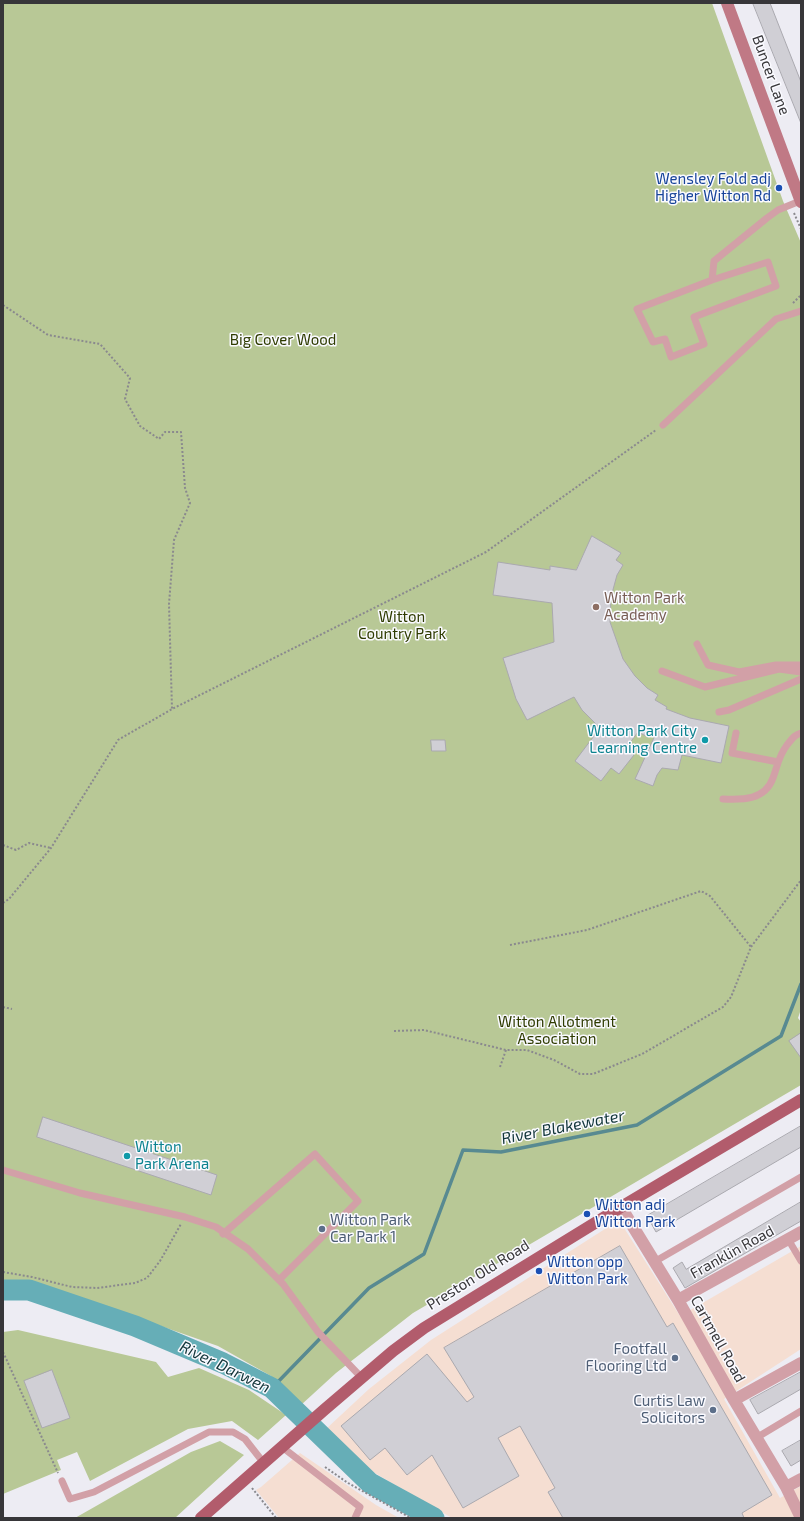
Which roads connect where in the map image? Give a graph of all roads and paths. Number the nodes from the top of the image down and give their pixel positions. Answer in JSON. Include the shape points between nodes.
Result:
{"nodes":[{"id":1,"x":727,"y":3,"type":"edge"},
{"id":2,"x":801,"y":201,"type":"edge"},
{"id":3,"x":712,"y":280,"type":"junction"},
{"id":4,"x":3,"y":305,"type":"edge"},
{"id":5,"x":801,"y":311,"type":"edge"},
{"id":6,"x":663,"y":425,"type":"joint"},
{"id":7,"x":697,"y":644,"type":"dead end"},
{"id":8,"x":801,"y":665,"type":"edge"},
{"id":9,"x":662,"y":671,"type":"dead end"},
{"id":10,"x":801,"y":672,"type":"edge"},
{"id":11,"x":801,"y":678,"type":"edge"},
{"id":12,"x":172,"y":709,"type":"junction"},
{"id":13,"x":719,"y":712,"type":"dead end"},
{"id":14,"x":736,"y":733,"type":"dead end"},
{"id":15,"x":801,"y":733,"type":"edge"},
{"id":16,"x":778,"y":762,"type":"junction"},
{"id":17,"x":723,"y":799,"type":"dead end"},
{"id":18,"x":3,"y":845,"type":"edge"},
{"id":19,"x":51,"y":848,"type":"junction"},
{"id":20,"x":801,"y":880,"type":"edge"},
{"id":21,"x":3,"y":903,"type":"edge"},
{"id":22,"x":510,"y":945,"type":"dead end"},
{"id":23,"x":752,"y":948,"type":"junction"},
{"id":24,"x":3,"y":1007,"type":"edge"},
{"id":25,"x":12,"y":1009,"type":"dead end"},
{"id":26,"x":394,"y":1031,"type":"dead end"},
{"id":27,"x":506,"y":1050,"type":"junction"},
{"id":28,"x":500,"y":1067,"type":"dead end"},
{"id":29,"x":800,"y":1103,"type":"edge"},
{"id":30,"x":3,"y":1170,"type":"edge"},
{"id":31,"x":801,"y":1177,"type":"edge"},
{"id":32,"x":621,"y":1207,"type":"junction"},
{"id":33,"x":185,"y":1217,"type":"junction"},
{"id":34,"x":801,"y":1232,"type":"edge"},
{"id":35,"x":224,"y":1234,"type":"junction"},
{"id":36,"x":788,"y":1239,"type":"junction"},
{"id":37,"x":801,"y":1261,"type":"edge"},
{"id":38,"x":654,"y":1262,"type":"junction"},
{"id":39,"x":3,"y":1272,"type":"edge"},
{"id":40,"x":278,"y":1280,"type":"junction"},
{"id":41,"x":678,"y":1300,"type":"junction"},
{"id":42,"x":3,"y":1352,"type":"edge"},
{"id":43,"x":801,"y":1363,"type":"edge"},
{"id":44,"x":361,"y":1377,"type":"junction"},
{"id":45,"x":734,"y":1400,"type":"junction"},
{"id":46,"x":801,"y":1412,"type":"edge"},
{"id":47,"x":756,"y":1438,"type":"junction"},
{"id":48,"x":285,"y":1444,"type":"junction"},
{"id":49,"x":264,"y":1462,"type":"junction"},
{"id":50,"x":324,"y":1466,"type":"dead end"},
{"id":51,"x":801,"y":1479,"type":"edge"},
{"id":52,"x":245,"y":1480,"type":"junction"},
{"id":53,"x":62,"y":1481,"type":"joint"},
{"id":54,"x":786,"y":1487,"type":"junction"},
{"id":55,"x":201,"y":1518,"type":"edge"},
{"id":56,"x":276,"y":1518,"type":"edge"},
{"id":57,"x":355,"y":1518,"type":"edge"},
{"id":58,"x":411,"y":1518,"type":"edge"},
{"id":59,"x":801,"y":1518,"type":"edge"}],
"edges":[{"from":1,"to":2,"type":"main road","name":"Buncer Lane"},
{"from":2,"to":3,"type":"lane","via":[[778,210],[714,261]]},
{"from":3,"to":3,"type":"lane","via":[[637,309],[652,342],[665,339],[671,357],[704,344],[694,317],[776,286],[768,262]]},
{"from":4,"to":12,"type":"path","via":[[48,335],[100,344],[130,378],[125,399],[140,426],[159,438],[165,432],[181,432],[185,488],[190,503],[174,540],[169,604]]},
{"from":5,"to":6,"type":"lane","via":[[776,319]]},
{"from":6,"to":12,"type":"path","via":[[486,552]]},
{"from":7,"to":8,"type":"lane","via":[[708,665],[739,672],[776,665]]},
{"from":9,"to":10,"type":"lane","via":[[706,687],[779,669]]},
{"from":11,"to":13,"type":"lane"},
{"from":12,"to":19,"type":"path","via":[[118,740]]},
{"from":14,"to":16,"type":"lane","via":[[732,754]]},
{"from":15,"to":16,"type":"lane","via":[[796,734],[780,754]]},
{"from":16,"to":17,"type":"lane","via":[[772,780],[763,794],[745,800]]},
{"from":18,"to":19,"type":"path","via":[[16,850],[29,843]]},
{"from":19,"to":21,"type":"path"},
{"from":20,"to":23,"type":"path"},
{"from":22,"to":23,"type":"path","via":[[587,930],[701,891],[710,896]]},
{"from":23,"to":27,"type":"path","via":[[731,997],[723,1007],[642,1054],[594,1074],[580,1074],[554,1060],[527,1050]]},
{"from":24,"to":25,"type":"path"},
{"from":26,"to":27,"type":"path","via":[[424,1030]]},
{"from":27,"to":28,"type":"path"},
{"from":29,"to":32,"type":"main road","name":"Preston Old Road"},
{"from":30,"to":33,"type":"lane","via":[[80,1193]]},
{"from":31,"to":38,"type":"lane"},
{"from":32,"to":38,"type":"street","name":"Cartmell Road"},
{"from":32,"to":44,"type":"main road","name":"Preston Old Road","via":[[424,1328]]},
{"from":33,"to":35,"type":"lane","via":[[216,1227]]},
{"from":33,"to":39,"type":"path","via":[[156,1267],[147,1278],[135,1283],[72,1288]]},
{"from":34,"to":36,"type":"street","name":"Franklin Road"},
{"from":35,"to":40,"type":"lane","via":[[248,1249]]},
{"from":35,"to":40,"type":"lane","via":[[315,1154],[358,1201]]},
{"from":36,"to":37,"type":"lane"},
{"from":36,"to":41,"type":"street","name":"Franklin Road"},
{"from":38,"to":41,"type":"street","name":"Cartmell Road"},
{"from":40,"to":44,"type":"lane","via":[[318,1332]]},
{"from":41,"to":45,"type":"street","name":"Cartmell Road"},
{"from":42,"to":53,"type":"path"},
{"from":43,"to":45,"type":"street"},
{"from":44,"to":48,"type":"main road","name":"Preston Old Road"},
{"from":45,"to":47,"type":"street","name":"Cartmell Road"},
{"from":46,"to":47,"type":"lane"},
{"from":47,"to":54,"type":"street","name":"Cartmell Road"},
{"from":48,"to":49,"type":"main road","name":"Preston Old Road"},
{"from":48,"to":57,"type":"lane","via":[[360,1507]]},
{"from":49,"to":52,"type":"main road","name":"Preston Old Road"},
{"from":49,"to":53,"type":"lane","via":[[245,1439],[233,1432],[209,1432],[94,1492],[70,1500]]},
{"from":50,"to":58,"type":"path","via":[[348,1483]]},
{"from":51,"to":54,"type":"street"},
{"from":52,"to":55,"type":"main road","name":"Preston Old Road"},
{"from":52,"to":56,"type":"path"},
{"from":54,"to":59,"type":"street","name":"Cartmell Road"}]}
